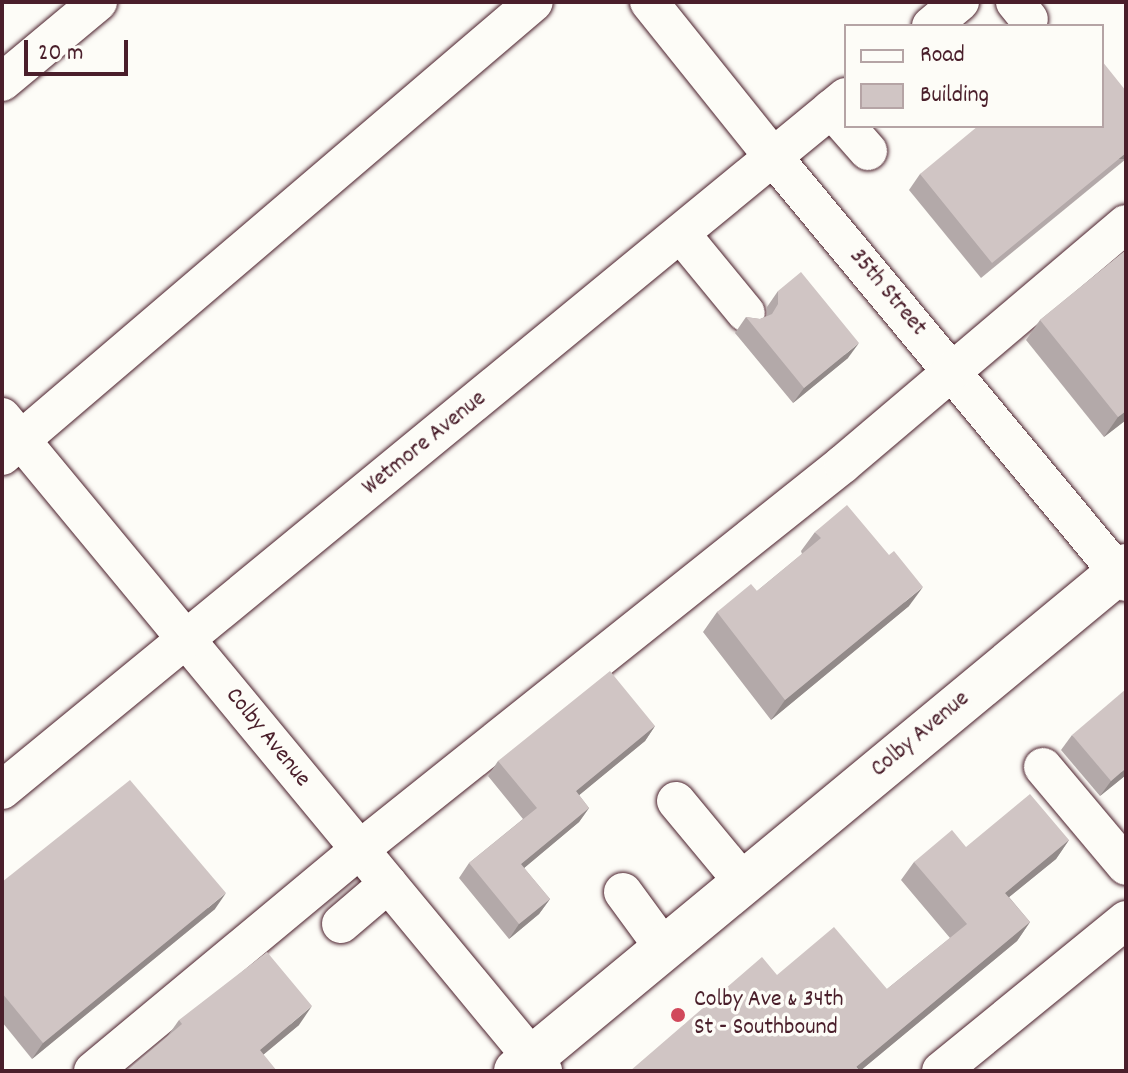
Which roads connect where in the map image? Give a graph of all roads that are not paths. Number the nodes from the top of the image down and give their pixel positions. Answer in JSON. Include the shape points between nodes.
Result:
{"nodes":[{"id":1,"x":98,"y":2,"type":"edge"},
{"id":2,"x":534,"y":2,"type":"edge"},
{"id":3,"x":649,"y":2,"type":"edge"},
{"id":4,"x":960,"y":2,"type":"edge"},
{"id":5,"x":933,"y":24,"type":"edge"},
{"id":6,"x":2,"y":82,"type":"edge"},
{"id":7,"x":839,"y":103,"type":"edge"},
{"id":8,"x":854,"y":128,"type":"edge"},
{"id":9,"x":868,"y":151,"type":"dead end"},
{"id":10,"x":774,"y":158,"type":"junction"},
{"id":11,"x":1126,"y":224,"type":"edge"},
{"id":12,"x":681,"y":234,"type":"junction"},
{"id":13,"x":746,"y":313,"type":"dead end"},
{"id":14,"x":953,"y":372,"type":"junction"},
{"id":15,"x":8,"y":438,"type":"edge"},
{"id":16,"x":1123,"y":573,"type":"edge"},
{"id":17,"x":187,"y":640,"type":"junction"},
{"id":18,"x":1043,"y":767,"type":"dead end"},
{"id":19,"x":2,"y":790,"type":"edge"},
{"id":20,"x":676,"y":801,"type":"dead end"},
{"id":21,"x":359,"y":850,"type":"junction"},
{"id":22,"x":1126,"y":866,"type":"edge"},
{"id":23,"x":744,"y":883,"type":"junction"},
{"id":24,"x":388,"y":884,"type":"junction"},
{"id":25,"x":623,"y":892,"type":"dead end"},
{"id":26,"x":1126,"y":920,"type":"edge"},
{"id":27,"x":341,"y":924,"type":"dead end"},
{"id":28,"x":664,"y":948,"type":"junction"},
{"id":29,"x":531,"y":1067,"type":"edge"},
{"id":30,"x":93,"y":1071,"type":"edge"},
{"id":31,"x":941,"y":1071,"type":"edge"}],
"edges":[{"from":1,"to":6,"type":"street"},
{"from":2,"to":15,"type":"street"},
{"from":3,"to":10,"type":"street","name":"35th Street"},
{"from":4,"to":5,"type":"street"},
{"from":7,"to":10,"type":"street","name":"Wetmore Avenue"},
{"from":8,"to":9,"type":"street"},
{"from":10,"to":12,"type":"street","name":"Wetmore Avenue"},
{"from":10,"to":14,"type":"street","name":"35th Street"},
{"from":11,"to":14,"type":"street"},
{"from":12,"to":13,"type":"street"},
{"from":12,"to":17,"type":"street","name":"Wetmore Avenue"},
{"from":14,"to":16,"type":"street","name":"35th Street"},
{"from":14,"to":21,"type":"street"},
{"from":15,"to":17,"type":"street","name":"Colby Avenue"},
{"from":16,"to":23,"type":"main road","name":"Colby Avenue"},
{"from":17,"to":19,"type":"street","name":"Wetmore Avenue"},
{"from":17,"to":21,"type":"street","name":"Colby Avenue"},
{"from":18,"to":22,"type":"street"},
{"from":20,"to":23,"type":"street"},
{"from":21,"to":24,"type":"street","name":"Colby Avenue"},
{"from":21,"to":30,"type":"street"},
{"from":23,"to":28,"type":"main road","name":"Colby Avenue"},
{"from":24,"to":27,"type":"street"},
{"from":24,"to":29,"type":"street","name":"Colby Avenue"},
{"from":25,"to":28,"type":"street"},
{"from":26,"to":31,"type":"street"},
{"from":28,"to":29,"type":"main road","name":"Colby Avenue"}]}
